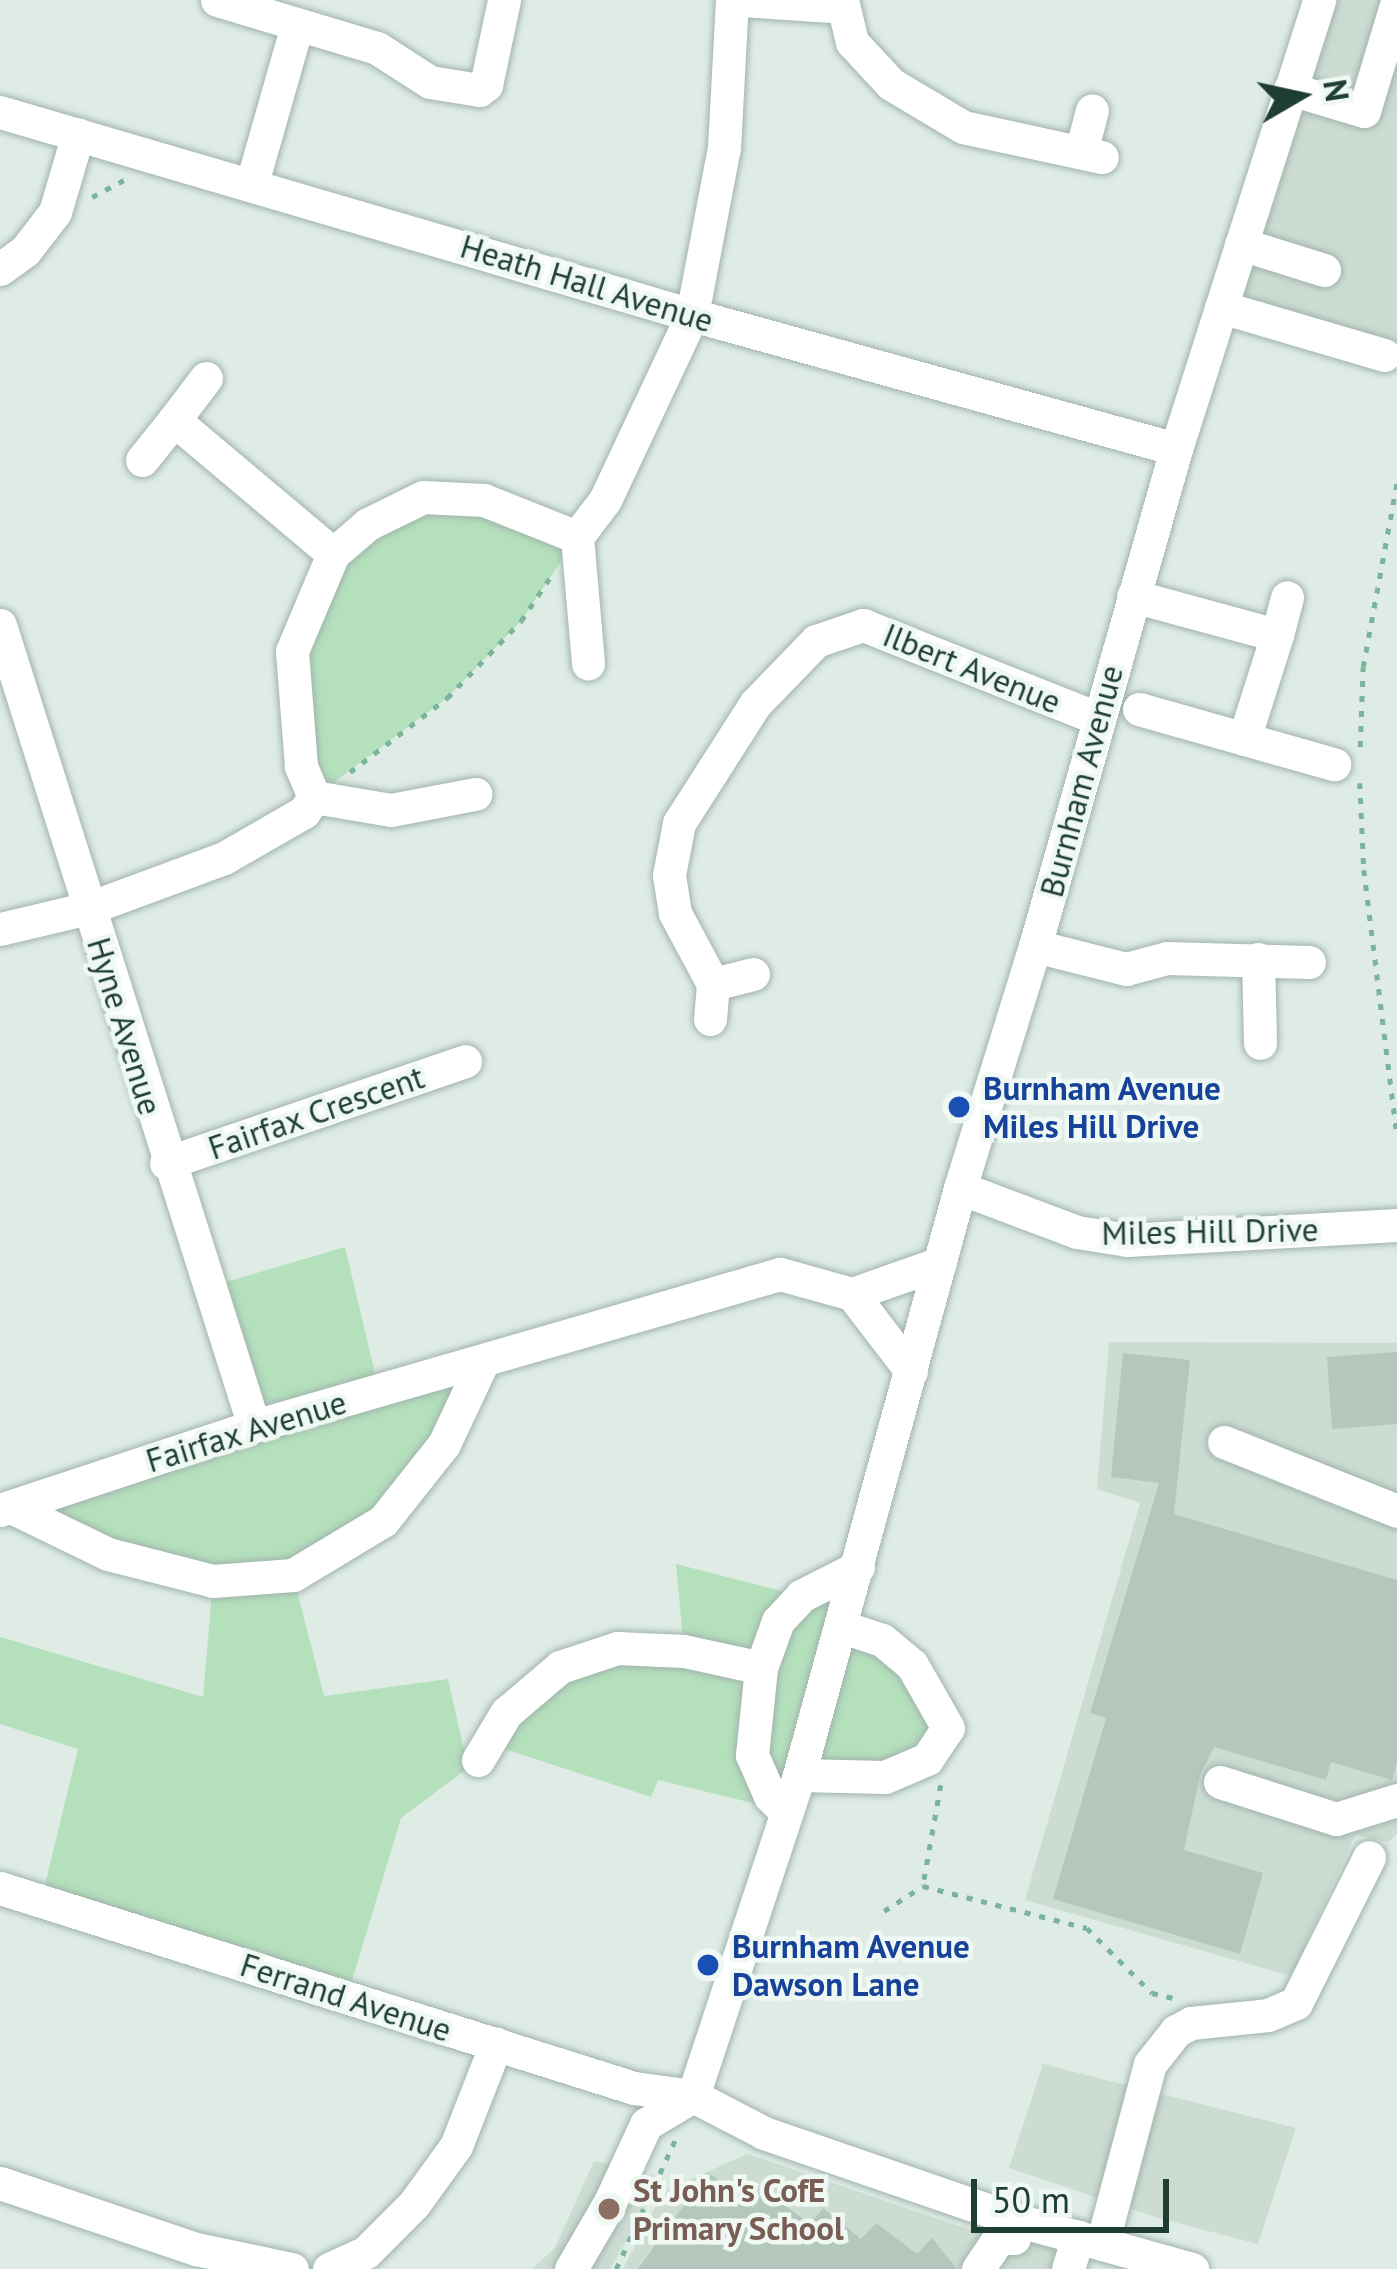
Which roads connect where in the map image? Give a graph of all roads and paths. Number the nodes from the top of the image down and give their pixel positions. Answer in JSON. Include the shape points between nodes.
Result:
{"nodes":[{"id":1,"x":217,"y":0,"type":"edge"},
{"id":2,"x":504,"y":0,"type":"edge"},
{"id":3,"x":732,"y":0,"type":"edge"},
{"id":4,"x":742,"y":0,"type":"edge"},
{"id":5,"x":1319,"y":0,"type":"edge"},
{"id":6,"x":1397,"y":2,"type":"edge"},
{"id":7,"x":842,"y":4,"type":"edge"},
{"id":8,"x":297,"y":26,"type":"junction"},
{"id":9,"x":1290,"y":89,"type":"junction"},
{"id":10,"x":1092,"y":110,"type":"dead end"},
{"id":11,"x":0,"y":112,"type":"edge"},
{"id":12,"x":79,"y":134,"type":"junction"},
{"id":13,"x":142,"y":152,"type":"junction"},
{"id":14,"x":252,"y":183,"type":"junction"},
{"id":15,"x":58,"y":201,"type":"junction"},
{"id":16,"x":1241,"y":244,"type":"junction"},
{"id":17,"x":0,"y":269,"type":"edge"},
{"id":18,"x":1324,"y":270,"type":"dead end"},
{"id":19,"x":1221,"y":307,"type":"junction"},
{"id":20,"x":692,"y":315,"type":"junction"},
{"id":21,"x":1384,"y":355,"type":"dead end"},
{"id":22,"x":206,"y":378,"type":"dead end"},
{"id":23,"x":174,"y":420,"type":"junction"},
{"id":24,"x":1176,"y":449,"type":"junction"},
{"id":25,"x":142,"y":460,"type":"dead end"},
{"id":26,"x":1397,"y":482,"type":"edge"},
{"id":27,"x":577,"y":537,"type":"junction"},
{"id":28,"x":333,"y":554,"type":"junction"},
{"id":29,"x":1133,"y":596,"type":"junction"},
{"id":30,"x":1287,"y":597,"type":"dead end"},
{"id":31,"x":0,"y":626,"type":"edge"},
{"id":32,"x":1277,"y":634,"type":"junction"},
{"id":33,"x":588,"y":664,"type":"dead end"},
{"id":34,"x":1139,"y":709,"type":"dead end"},
{"id":35,"x":1097,"y":718,"type":"junction"},
{"id":36,"x":1228,"y":735,"type":"junction"},
{"id":37,"x":1351,"y":762,"type":"junction"},
{"id":38,"x":475,"y":794,"type":"dead end"},
{"id":39,"x":314,"y":797,"type":"junction"},
{"id":40,"x":89,"y":908,"type":"junction"},
{"id":41,"x":0,"y":929,"type":"edge"},
{"id":42,"x":1036,"y":946,"type":"junction"},
{"id":43,"x":1258,"y":959,"type":"junction"},
{"id":44,"x":1310,"y":962,"type":"dead end"},
{"id":45,"x":753,"y":974,"type":"dead end"},
{"id":46,"x":713,"y":984,"type":"junction"},
{"id":47,"x":710,"y":1019,"type":"dead end"},
{"id":48,"x":1260,"y":1043,"type":"dead end"},
{"id":49,"x":465,"y":1061,"type":"dead end"},
{"id":50,"x":1397,"y":1135,"type":"edge"},
{"id":51,"x":166,"y":1162,"type":"junction"},
{"id":52,"x":960,"y":1188,"type":"junction"},
{"id":53,"x":1397,"y":1225,"type":"edge"},
{"id":54,"x":940,"y":1263,"type":"junction"},
{"id":55,"x":852,"y":1294,"type":"junction"},
{"id":56,"x":483,"y":1361,"type":"junction"},
{"id":57,"x":911,"y":1371,"type":"junction"},
{"id":58,"x":254,"y":1426,"type":"junction"},
{"id":59,"x":1224,"y":1442,"type":"dead end"},
{"id":60,"x":6,"y":1508,"type":"edge"},
{"id":61,"x":1397,"y":1510,"type":"edge"},
{"id":62,"x":859,"y":1567,"type":"junction"},
{"id":63,"x":843,"y":1627,"type":"junction"},
{"id":64,"x":761,"y":1668,"type":"junction"},
{"id":65,"x":927,"y":1759,"type":"junction"},
{"id":66,"x":478,"y":1760,"type":"dead end"},
{"id":67,"x":799,"y":1775,"type":"junction"},
{"id":68,"x":1220,"y":1782,"type":"dead end"},
{"id":69,"x":1397,"y":1800,"type":"edge"},
{"id":70,"x":785,"y":1811,"type":"junction"},
{"id":71,"x":1369,"y":1857,"type":"dead end"},
{"id":72,"x":923,"y":1886,"type":"junction"},
{"id":73,"x":0,"y":1888,"type":"edge"},
{"id":74,"x":884,"y":1911,"type":"dead end"},
{"id":75,"x":1213,"y":2020,"type":"junction"},
{"id":76,"x":496,"y":2044,"type":"junction"},
{"id":77,"x":693,"y":2096,"type":"junction"},
{"id":78,"x":675,"y":2140,"type":"dead end"},
{"id":79,"x":0,"y":2183,"type":"edge"},
{"id":80,"x":1018,"y":2243,"type":"edge"},
{"id":81,"x":1083,"y":2250,"type":"edge"},
{"id":82,"x":1178,"y":2267,"type":"edge"},
{"id":83,"x":292,"y":2269,"type":"edge"},
{"id":84,"x":329,"y":2269,"type":"edge"},
{"id":85,"x":571,"y":2269,"type":"edge"},
{"id":86,"x":616,"y":2269,"type":"edge"},
{"id":87,"x":978,"y":2269,"type":"edge"}],
"edges":[{"from":1,"to":8,"type":"street"},
{"from":2,"to":8,"type":"street","via":[[479,90],[430,82],[377,48]]},
{"from":3,"to":20,"type":"street","via":[[724,148]]},
{"from":4,"to":7,"type":"street"},
{"from":5,"to":9,"type":"street","name":"Burnham Avenue"},
{"from":6,"to":9,"type":"street","via":[[1364,111]]},
{"from":7,"to":10,"type":"street","via":[[852,42],[891,84],[963,127],[1092,154]]},
{"from":8,"to":14,"type":"street"},
{"from":9,"to":16,"type":"street","name":"Burnham Avenue"},
{"from":11,"to":12,"type":"street","name":"Heath Hall Avenue"},
{"from":12,"to":13,"type":"street","name":"Heath Hall Avenue"},
{"from":12,"to":15,"type":"street"},
{"from":13,"to":14,"type":"street","name":"Heath Hall Avenue"},
{"from":13,"to":15,"type":"path","via":[[136,174],[76,205]]},
{"from":14,"to":20,"type":"street","name":"Heath Hall Avenue"},
{"from":15,"to":17,"type":"street","via":[[25,251]]},
{"from":16,"to":18,"type":"street"},
{"from":16,"to":19,"type":"street","name":"Burnham Avenue"},
{"from":19,"to":21,"type":"street"},
{"from":19,"to":24,"type":"street","name":"Burnham Avenue"},
{"from":20,"to":24,"type":"street","name":"Heath Hall Avenue"},
{"from":20,"to":27,"type":"street","via":[[604,500]]},
{"from":22,"to":23,"type":"street"},
{"from":23,"to":25,"type":"street"},
{"from":23,"to":28,"type":"street"},
{"from":24,"to":29,"type":"street","name":"Burnham Avenue"},
{"from":26,"to":37,"type":"path"},
{"from":27,"to":28,"type":"street","via":[[484,500],[424,497],[368,524]]},
{"from":27,"to":33,"type":"street"},
{"from":27,"to":39,"type":"path","via":[[521,621],[447,698]]},
{"from":28,"to":39,"type":"street","via":[[292,651],[301,766]]},
{"from":29,"to":32,"type":"street"},
{"from":29,"to":35,"type":"street","name":"Burnham Avenue"},
{"from":30,"to":32,"type":"street"},
{"from":31,"to":40,"type":"street","name":"Hyne Avenue"},
{"from":32,"to":36,"type":"street"},
{"from":34,"to":36,"type":"street"},
{"from":35,"to":42,"type":"street","name":"Burnham Avenue"},
{"from":35,"to":46,"type":"street","name":"Ilbert Avenue","via":[[863,625],[816,641],[755,704],[679,823],[669,875],[675,913]]},
{"from":36,"to":37,"type":"street"},
{"from":37,"to":50,"type":"path"},
{"from":38,"to":39,"type":"street","via":[[391,810]]},
{"from":39,"to":40,"type":"street","via":[[304,812],[224,858]]},
{"from":40,"to":41,"type":"street"},
{"from":40,"to":51,"type":"street","name":"Hyne Avenue"},
{"from":42,"to":43,"type":"street","via":[[1126,969],[1167,958]]},
{"from":42,"to":52,"type":"street","name":"Burnham Avenue"},
{"from":43,"to":44,"type":"street"},
{"from":43,"to":48,"type":"street"},
{"from":45,"to":46,"type":"street"},
{"from":46,"to":47,"type":"street"},
{"from":49,"to":51,"type":"street","name":"Fairfax Crescent"},
{"from":51,"to":58,"type":"street","name":"Hyne Avenue"},
{"from":52,"to":53,"type":"street","name":"Miles Hill Drive","via":[[1077,1232],[1127,1240]]},
{"from":52,"to":54,"type":"street","name":"Burnham Avenue"},
{"from":54,"to":55,"type":"street"},
{"from":54,"to":57,"type":"street","name":"Burnham Avenue"},
{"from":55,"to":56,"type":"street","name":"Fairfax Avenue","via":[[780,1274]]},
{"from":55,"to":57,"type":"street"},
{"from":56,"to":58,"type":"street","name":"Fairfax Avenue"},
{"from":56,"to":60,"type":"street","name":"Fairfax Avenue","via":[[444,1444],[382,1521],[293,1575],[213,1581],[108,1554]]},
{"from":57,"to":62,"type":"street","name":"Burnham Avenue"},
{"from":58,"to":60,"type":"street","name":"Fairfax Avenue"},
{"from":59,"to":61,"type":"street"},
{"from":62,"to":63,"type":"street","name":"Burnham Avenue"},
{"from":62,"to":64,"type":"street","via":[[801,1596],[778,1621]]},
{"from":63,"to":65,"type":"street","via":[[882,1640],[912,1665],[936,1702],[948,1728]]},
{"from":63,"to":67,"type":"street","name":"Burnham Avenue"},
{"from":64,"to":66,"type":"street","via":[[684,1651],[617,1648],[560,1667],[506,1713]]},
{"from":64,"to":70,"type":"street","via":[[752,1755]]},
{"from":65,"to":67,"type":"street","via":[[885,1777]]},
{"from":65,"to":72,"type":"path","via":[[943,1776]]},
{"from":67,"to":70,"type":"street","name":"Burnham Avenue"},
{"from":68,"to":69,"type":"street","via":[[1336,1819]]},
{"from":70,"to":77,"type":"street","name":"Burnham Avenue"},
{"from":71,"to":75,"type":"street","via":[[1295,2003],[1268,2015]]},
{"from":72,"to":74,"type":"path"},
{"from":72,"to":75,"type":"path","via":[[1087,1928],[1152,1993],[1198,2005]]},
{"from":73,"to":76,"type":"street","name":"Ferrand Avenue"},
{"from":75,"to":81,"type":"street","via":[[1175,2032],[1150,2064]]},
{"from":76,"to":77,"type":"street","name":"Ferrand Avenue","via":[[634,2088]]},
{"from":76,"to":84,"type":"street","via":[[456,2146],[428,2185],[366,2252]]},
{"from":77,"to":80,"type":"street","name":"Ferrand Avenue"},
{"from":77,"to":85,"type":"street","via":[[646,2124]]},
{"from":78,"to":86,"type":"path"},
{"from":79,"to":83,"type":"street","via":[[196,2249]]},
{"from":80,"to":81,"type":"street","name":"Ferrand Avenue"},
{"from":80,"to":87,"type":"street","via":[[999,2238]]},
{"from":81,"to":82,"type":"street","name":"Ferrand Avenue"}]}
